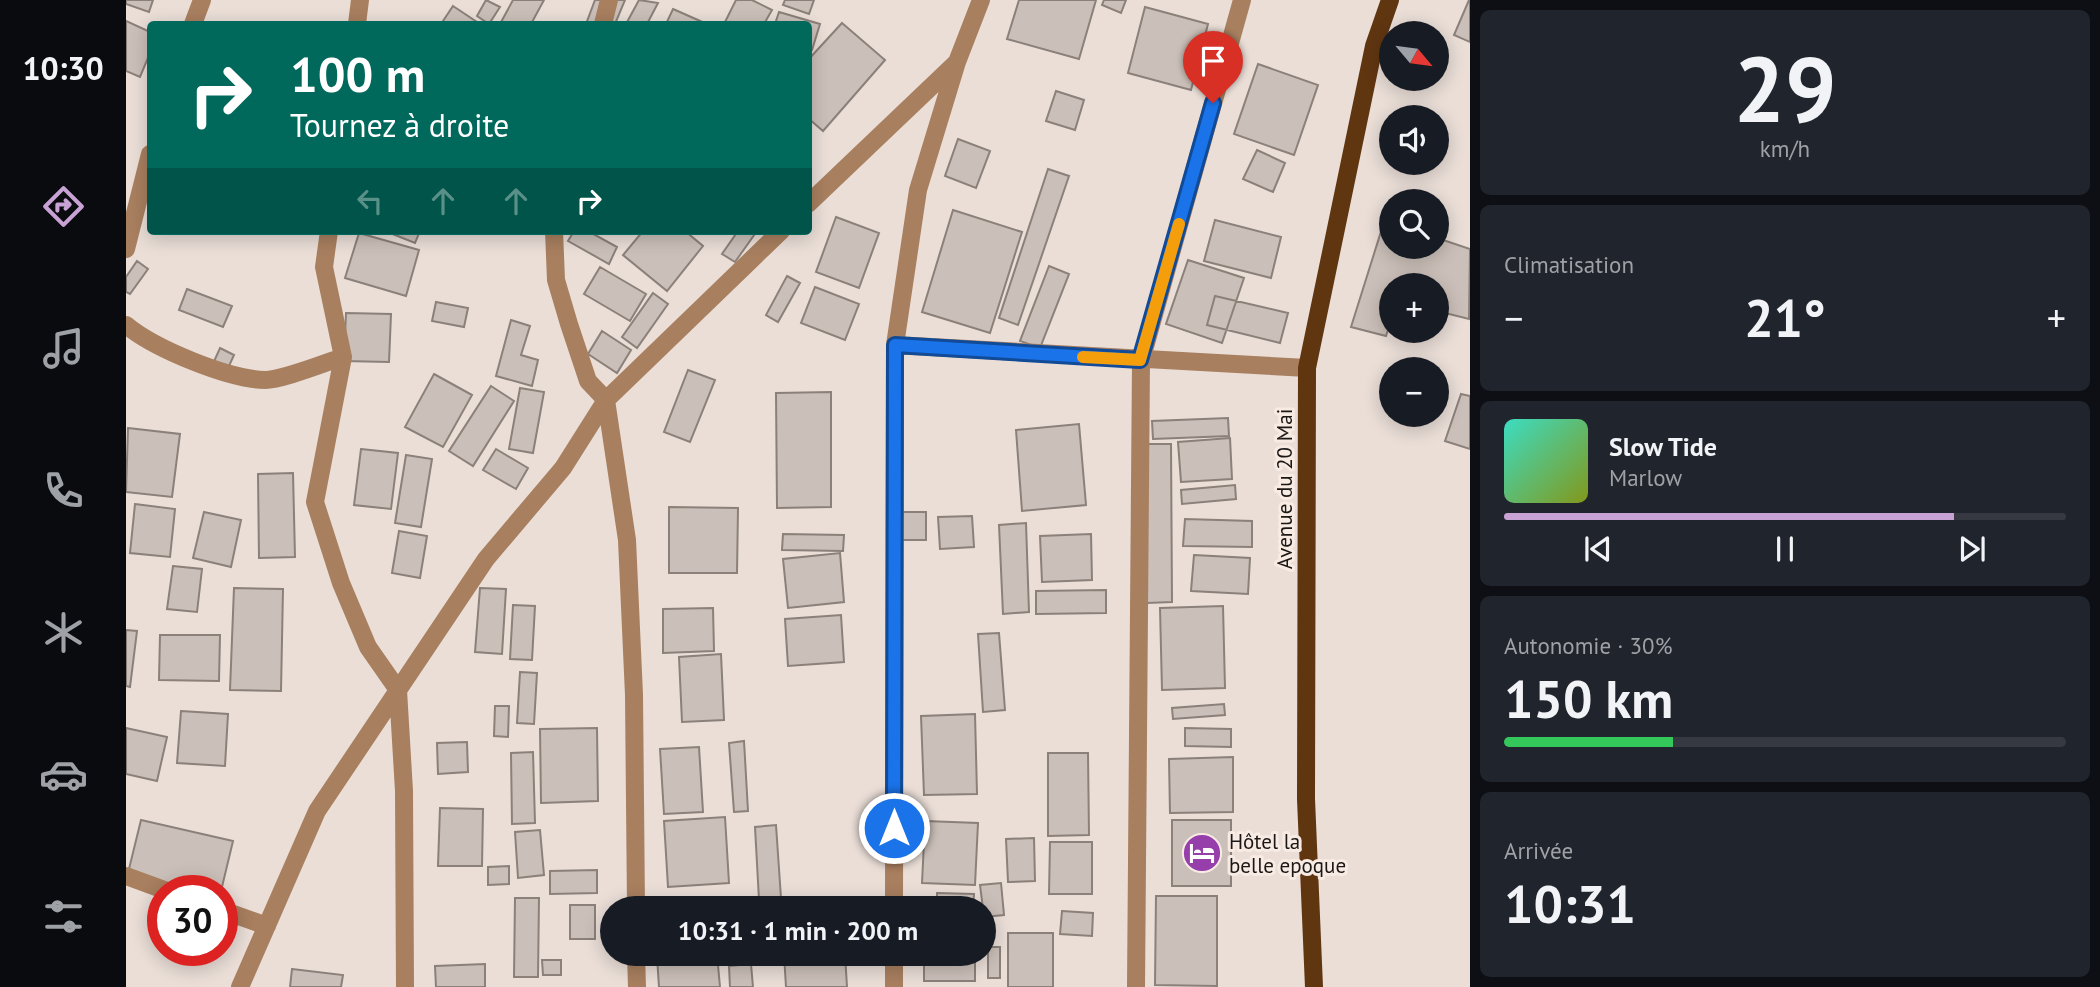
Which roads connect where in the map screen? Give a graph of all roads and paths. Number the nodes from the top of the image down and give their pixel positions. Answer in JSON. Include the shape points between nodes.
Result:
{"nodes":[{"id":1,"x":202,"y":0,"type":"edge"},
{"id":2,"x":360,"y":0,"type":"edge"},
{"id":3,"x":609,"y":0,"type":"edge"},
{"id":4,"x":981,"y":0,"type":"edge"},
{"id":5,"x":1242,"y":0,"type":"edge"},
{"id":6,"x":1390,"y":0,"type":"edge"},
{"id":7,"x":194,"y":21,"type":"edge"},
{"id":8,"x":357,"y":21,"type":"edge"},
{"id":9,"x":604,"y":21,"type":"edge"},
{"id":10,"x":957,"y":62,"type":"junction"},
{"id":11,"x":147,"y":166,"type":"edge"},
{"id":12,"x":812,"y":200,"type":"edge"},
{"id":13,"x":328,"y":235,"type":"edge"},
{"id":14,"x":554,"y":235,"type":"edge"},
{"id":15,"x":777,"y":235,"type":"edge"},
{"id":16,"x":126,"y":249,"type":"edge"},
{"id":17,"x":126,"y":325,"type":"edge"},
{"id":18,"x":895,"y":345,"type":"junction"},
{"id":19,"x":343,"y":357,"type":"junction"},
{"id":20,"x":1140,"y":360,"type":"junction"},
{"id":21,"x":1307,"y":368,"type":"junction"},
{"id":22,"x":606,"y":400,"type":"junction"},
{"id":23,"x":398,"y":690,"type":"junction"},
{"id":24,"x":126,"y":876,"type":"edge"},
{"id":25,"x":147,"y":884,"type":"edge"},
{"id":26,"x":636,"y":896,"type":"edge"},
{"id":27,"x":894,"y":896,"type":"edge"},
{"id":28,"x":238,"y":916,"type":"edge"},
{"id":29,"x":267,"y":926,"type":"junction"},
{"id":30,"x":636,"y":966,"type":"edge"},
{"id":31,"x":894,"y":966,"type":"edge"},
{"id":32,"x":240,"y":987,"type":"edge"},
{"id":33,"x":405,"y":987,"type":"edge"},
{"id":34,"x":637,"y":987,"type":"edge"},
{"id":35,"x":894,"y":987,"type":"edge"},
{"id":36,"x":1136,"y":987,"type":"edge"},
{"id":37,"x":1314,"y":987,"type":"edge"}],
"edges":[{"from":1,"to":7,"type":"street"},
{"from":2,"to":8,"type":"street"},
{"from":3,"to":9,"type":"street"},
{"from":4,"to":10,"type":"street"},
{"from":5,"to":20,"type":"street"},
{"from":6,"to":21,"type":"main road","name":"Avenue du 20 Mai","via":[[1374,46]]},
{"from":10,"to":12,"type":"street"},
{"from":10,"to":18,"type":"street","via":[[918,190]]},
{"from":11,"to":16,"type":"street"},
{"from":13,"to":19,"type":"street","via":[[324,267]]},
{"from":14,"to":22,"type":"street","via":[[556,280],[569,324],[588,381]]},
{"from":15,"to":22,"type":"street"},
{"from":17,"to":19,"type":"street","via":[[140,337],[201,365],[266,380]]},
{"from":18,"to":20,"type":"street"},
{"from":18,"to":27,"type":"street"},
{"from":19,"to":23,"type":"street","via":[[315,502],[368,647]]},
{"from":20,"to":21,"type":"street"},
{"from":20,"to":36,"type":"street"},
{"from":21,"to":37,"type":"main road","name":"Avenue du 20 Mai","via":[[1306,799]]},
{"from":22,"to":23,"type":"street","via":[[563,468],[486,559]]},
{"from":22,"to":26,"type":"street","via":[[627,540]]},
{"from":23,"to":29,"type":"street","via":[[317,811]]},
{"from":23,"to":33,"type":"street","via":[[404,791]]},
{"from":24,"to":25,"type":"street"},
{"from":28,"to":29,"type":"street"},
{"from":29,"to":32,"type":"street"},
{"from":30,"to":34,"type":"street"},
{"from":31,"to":35,"type":"street"}]}
